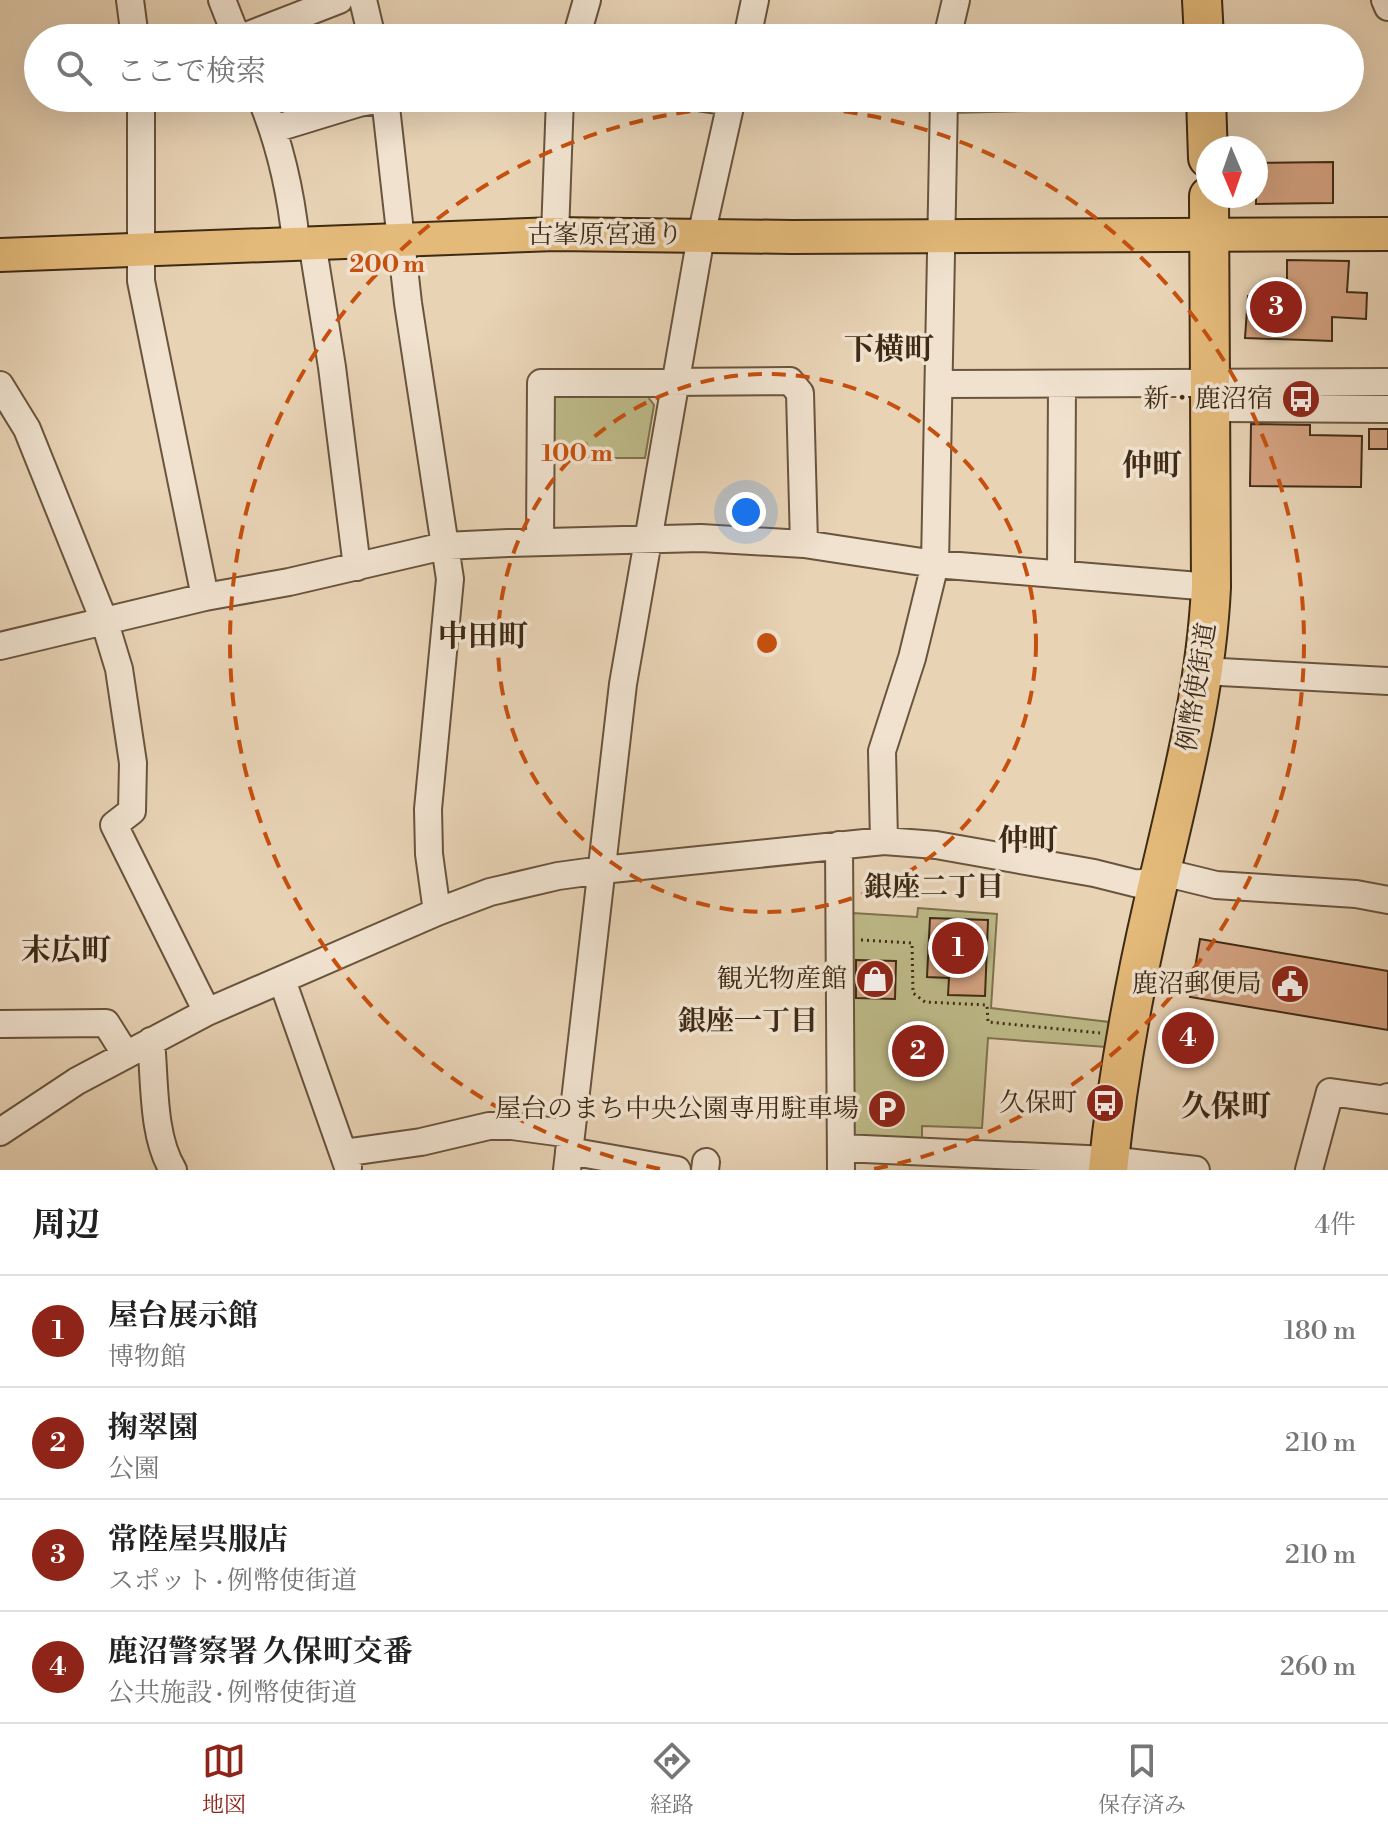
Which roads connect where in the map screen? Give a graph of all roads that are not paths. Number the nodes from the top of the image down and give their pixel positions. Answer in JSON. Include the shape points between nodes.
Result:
{"nodes":[{"id":1,"x":130,"y":0,"type":"edge"},
{"id":2,"x":222,"y":0,"type":"edge"},
{"id":3,"x":339,"y":0,"type":"edge"},
{"id":4,"x":363,"y":0,"type":"edge"},
{"id":5,"x":587,"y":0,"type":"edge"},
{"id":6,"x":755,"y":0,"type":"edge"},
{"id":7,"x":956,"y":0,"type":"edge"},
{"id":8,"x":1202,"y":0,"type":"edge"},
{"id":9,"x":1385,"y":0,"type":"edge"},
{"id":10,"x":1388,"y":7,"type":"edge"},
{"id":11,"x":133,"y":24,"type":"edge"},
{"id":12,"x":233,"y":24,"type":"edge"},
{"id":13,"x":276,"y":24,"type":"edge"},
{"id":14,"x":369,"y":24,"type":"edge"},
{"id":15,"x":580,"y":24,"type":"edge"},
{"id":16,"x":751,"y":24,"type":"edge"},
{"id":17,"x":950,"y":24,"type":"edge"},
{"id":18,"x":1203,"y":24,"type":"edge"},
{"id":19,"x":142,"y":112,"type":"edge"},
{"id":20,"x":267,"y":112,"type":"edge"},
{"id":21,"x":330,"y":112,"type":"edge"},
{"id":22,"x":387,"y":112,"type":"edge"},
{"id":23,"x":559,"y":112,"type":"edge"},
{"id":24,"x":728,"y":112,"type":"edge"},
{"id":25,"x":944,"y":112,"type":"edge"},
{"id":26,"x":1206,"y":112,"type":"edge"},
{"id":27,"x":274,"y":129,"type":"junction"},
{"id":28,"x":1207,"y":136,"type":"edge"},
{"id":29,"x":1210,"y":208,"type":"edge"},
{"id":30,"x":555,"y":234,"type":"junction"},
{"id":31,"x":1388,"y":234,"type":"edge"},
{"id":32,"x":701,"y":236,"type":"junction"},
{"id":33,"x":942,"y":236,"type":"junction"},
{"id":34,"x":1211,"y":236,"type":"junction"},
{"id":35,"x":401,"y":239,"type":"junction"},
{"id":36,"x":304,"y":242,"type":"junction"},
{"id":37,"x":140,"y":248,"type":"junction"},
{"id":38,"x":0,"y":255,"type":"edge"},
{"id":39,"x":677,"y":381,"type":"junction"},
{"id":40,"x":1388,"y":382,"type":"edge"},
{"id":41,"x":939,"y":384,"type":"junction"},
{"id":42,"x":1062,"y":384,"type":"junction"},
{"id":43,"x":0,"y":385,"type":"edge"},
{"id":44,"x":1211,"y":395,"type":"junction"},
{"id":45,"x":1388,"y":409,"type":"edge"},
{"id":46,"x":650,"y":537,"type":"junction"},
{"id":47,"x":540,"y":542,"type":"junction"},
{"id":48,"x":804,"y":544,"type":"junction"},
{"id":49,"x":444,"y":546,"type":"junction"},
{"id":50,"x":935,"y":564,"type":"junction"},
{"id":51,"x":357,"y":567,"type":"junction"},
{"id":52,"x":1061,"y":573,"type":"junction"},
{"id":53,"x":1211,"y":587,"type":"junction"},
{"id":54,"x":205,"y":597,"type":"junction"},
{"id":55,"x":105,"y":623,"type":"junction"},
{"id":56,"x":0,"y":646,"type":"edge"},
{"id":57,"x":1202,"y":671,"type":"junction"},
{"id":58,"x":1388,"y":681,"type":"edge"},
{"id":59,"x":884,"y":841,"type":"junction"},
{"id":60,"x":839,"y":845,"type":"junction"},
{"id":61,"x":602,"y":870,"type":"junction"},
{"id":62,"x":1159,"y":879,"type":"junction"},
{"id":63,"x":1388,"y":900,"type":"edge"},
{"id":64,"x":437,"y":912,"type":"junction"},
{"id":65,"x":282,"y":980,"type":"junction"},
{"id":66,"x":207,"y":1012,"type":"junction"},
{"id":67,"x":0,"y":1024,"type":"edge"},
{"id":68,"x":151,"y":1041,"type":"junction"},
{"id":69,"x":126,"y":1055,"type":"junction"},
{"id":70,"x":1388,"y":1097,"type":"edge"},
{"id":71,"x":0,"y":1132,"type":"edge"},
{"id":72,"x":569,"y":1152,"type":"edge"},
{"id":73,"x":841,"y":1159,"type":"edge"},
{"id":74,"x":346,"y":1161,"type":"edge"},
{"id":75,"x":1109,"y":1165,"type":"edge"},
{"id":76,"x":173,"y":1170,"type":"edge"},
{"id":77,"x":677,"y":1170,"type":"edge"},
{"id":78,"x":1196,"y":1170,"type":"edge"},
{"id":79,"x":1309,"y":1170,"type":"edge"}],
"edges":[{"from":1,"to":11,"type":"street"},
{"from":2,"to":12,"type":"street"},
{"from":3,"to":13,"type":"street"},
{"from":4,"to":14,"type":"street"},
{"from":5,"to":15,"type":"street"},
{"from":6,"to":16,"type":"street"},
{"from":7,"to":17,"type":"street"},
{"from":8,"to":18,"type":"highway"},
{"from":9,"to":10,"type":"street"},
{"from":19,"to":37,"type":"street"},
{"from":20,"to":27,"type":"street"},
{"from":21,"to":27,"type":"street"},
{"from":22,"to":35,"type":"street"},
{"from":23,"to":30,"type":"street"},
{"from":24,"to":32,"type":"street"},
{"from":25,"to":33,"type":"street"},
{"from":26,"to":28,"type":"highway"},
{"from":27,"to":36,"type":"street"},
{"from":29,"to":34,"type":"highway","name":"例幣使街道"},
{"from":30,"to":32,"type":"main road","name":"古峯原宮通り"},
{"from":30,"to":35,"type":"main road","name":"古峯原宮通り"},
{"from":31,"to":34,"type":"main road","name":"古峯原宮通り"},
{"from":32,"to":33,"type":"main road","name":"古峯原宮通り"},
{"from":32,"to":39,"type":"street"},
{"from":33,"to":34,"type":"main road","name":"古峯原宮通り"},
{"from":33,"to":41,"type":"street"},
{"from":34,"to":44,"type":"highway","name":"例幣使街道"},
{"from":35,"to":36,"type":"main road","name":"古峯原宮通り"},
{"from":35,"to":49,"type":"street"},
{"from":36,"to":37,"type":"main road","name":"古峯原宮通り"},
{"from":36,"to":51,"type":"street","via":[[332,367]]},
{"from":37,"to":38,"type":"main road","name":"古峯原宮通り"},
{"from":37,"to":54,"type":"street","via":[[141,281]]},
{"from":39,"to":46,"type":"street"},
{"from":39,"to":47,"type":"street","via":[[541,383]]},
{"from":39,"to":48,"type":"street","via":[[790,381],[800,393]]},
{"from":40,"to":44,"type":"street"},
{"from":41,"to":42,"type":"street"},
{"from":41,"to":50,"type":"street"},
{"from":42,"to":44,"type":"street"},
{"from":42,"to":52,"type":"street"},
{"from":43,"to":55,"type":"street","via":[[27,429]]},
{"from":44,"to":45,"type":"street"},
{"from":44,"to":53,"type":"highway","name":"例幣使街道"},
{"from":46,"to":47,"type":"street"},
{"from":46,"to":48,"type":"street"},
{"from":46,"to":61,"type":"street","via":[[623,684]]},
{"from":47,"to":49,"type":"street"},
{"from":48,"to":50,"type":"street"},
{"from":49,"to":51,"type":"street"},
{"from":49,"to":64,"type":"street","via":[[450,579],[428,809]]},
{"from":50,"to":52,"type":"street"},
{"from":50,"to":59,"type":"street","via":[[882,751]]},
{"from":51,"to":54,"type":"street"},
{"from":52,"to":53,"type":"street"},
{"from":53,"to":57,"type":"highway","name":"例幣使街道"},
{"from":54,"to":55,"type":"street"},
{"from":55,"to":56,"type":"street"},
{"from":55,"to":66,"type":"street","via":[[119,669],[133,763],[132,811],[114,825]]},
{"from":57,"to":58,"type":"street"},
{"from":57,"to":62,"type":"highway","name":"例幣使街道"},
{"from":59,"to":60,"type":"street"},
{"from":59,"to":62,"type":"street","via":[[936,845],[1138,884]]},
{"from":60,"to":61,"type":"street"},
{"from":60,"to":73,"type":"street"},
{"from":61,"to":64,"type":"street","via":[[490,892]]},
{"from":61,"to":72,"type":"street"},
{"from":62,"to":63,"type":"street","via":[[1175,875],[1216,885]]},
{"from":62,"to":75,"type":"highway","name":"例幣使街道"},
{"from":64,"to":65,"type":"street"},
{"from":65,"to":66,"type":"street"},
{"from":65,"to":74,"type":"street"},
{"from":66,"to":68,"type":"street"},
{"from":67,"to":69,"type":"street","via":[[106,1023]]},
{"from":68,"to":69,"type":"street"},
{"from":68,"to":76,"type":"street","via":[[160,1138]]},
{"from":69,"to":71,"type":"street"},
{"from":70,"to":79,"type":"street","via":[[1330,1092]]},
{"from":72,"to":74,"type":"street","via":[[512,1126],[489,1126]]},
{"from":72,"to":77,"type":"street"},
{"from":73,"to":75,"type":"street"},
{"from":75,"to":78,"type":"street"}]}
